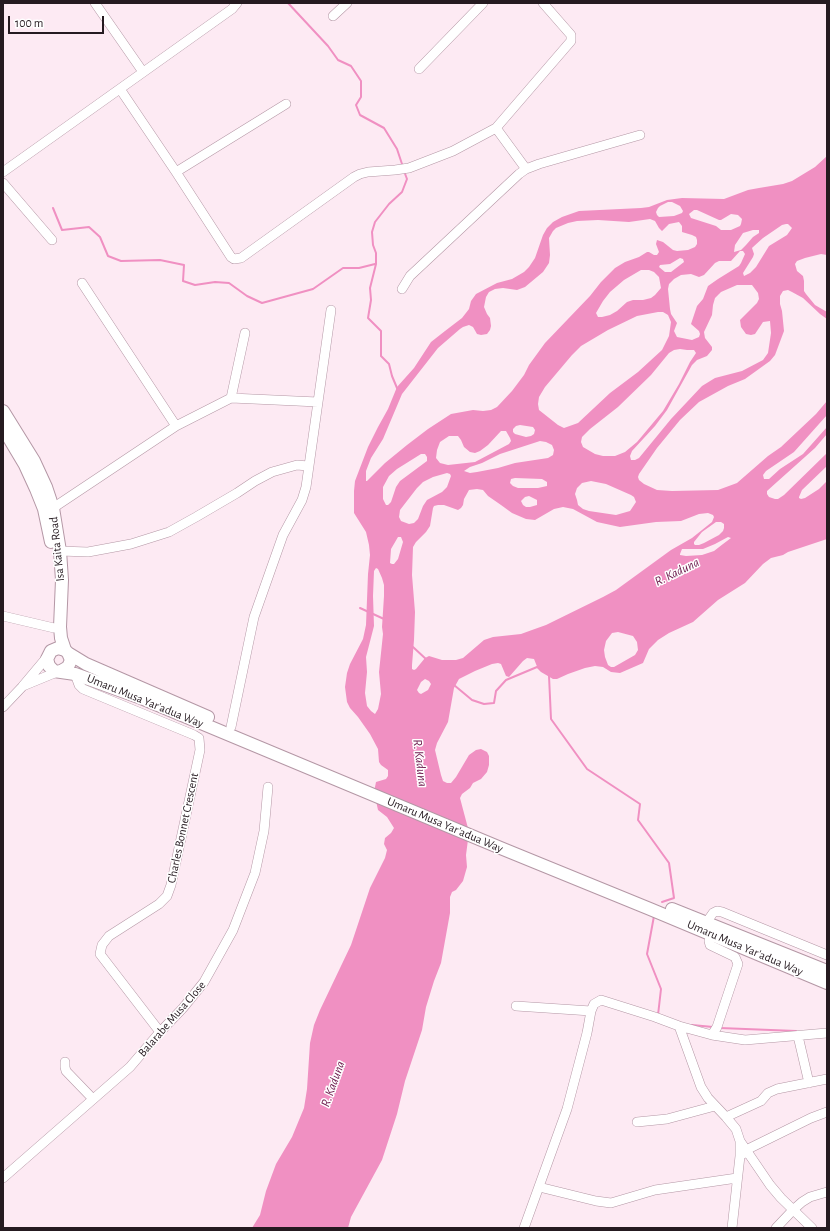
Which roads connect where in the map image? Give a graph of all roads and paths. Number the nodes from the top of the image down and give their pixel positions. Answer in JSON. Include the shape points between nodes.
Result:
{"nodes":[{"id":1,"x":95,"y":3,"type":"edge"},
{"id":2,"x":237,"y":3,"type":"edge"},
{"id":3,"x":347,"y":3,"type":"edge"},
{"id":4,"x":483,"y":3,"type":"edge"},
{"id":5,"x":543,"y":3,"type":"edge"},
{"id":6,"x":333,"y":16,"type":"dead end"},
{"id":7,"x":419,"y":69,"type":"dead end"},
{"id":8,"x":143,"y":72,"type":"junction"},
{"id":9,"x":120,"y":89,"type":"junction"},
{"id":10,"x":286,"y":104,"type":"dead end"},
{"id":11,"x":496,"y":128,"type":"junction"},
{"id":12,"x":640,"y":135,"type":"dead end"},
{"id":13,"x":526,"y":169,"type":"junction"},
{"id":14,"x":3,"y":172,"type":"edge"},
{"id":15,"x":176,"y":172,"type":"junction"},
{"id":16,"x":3,"y":183,"type":"edge"},
{"id":17,"x":52,"y":240,"type":"dead end"},
{"id":18,"x":82,"y":283,"type":"dead end"},
{"id":19,"x":402,"y":289,"type":"dead end"},
{"id":20,"x":331,"y":310,"type":"dead end"},
{"id":21,"x":245,"y":333,"type":"dead end"},
{"id":22,"x":231,"y":398,"type":"junction"},
{"id":23,"x":318,"y":402,"type":"junction"},
{"id":24,"x":3,"y":411,"type":"edge"},
{"id":25,"x":6,"y":426,"type":"edge"},
{"id":26,"x":176,"y":426,"type":"junction"},
{"id":27,"x":308,"y":466,"type":"junction"},
{"id":28,"x":53,"y":508,"type":"junction"},
{"id":29,"x":60,"y":551,"type":"junction"},
{"id":30,"x":3,"y":616,"type":"edge"},
{"id":31,"x":54,"y":628,"type":"junction"},
{"id":32,"x":67,"y":651,"type":"junction"},
{"id":33,"x":49,"y":654,"type":"junction"},
{"id":34,"x":60,"y":671,"type":"junction"},
{"id":35,"x":75,"y":674,"type":"junction"},
{"id":36,"x":22,"y":687,"type":"junction"},
{"id":37,"x":3,"y":707,"type":"edge"},
{"id":38,"x":231,"y":727,"type":"junction"},
{"id":39,"x":291,"y":758,"type":"junction"},
{"id":40,"x":268,"y":787,"type":"dead end"},
{"id":41,"x":709,"y":929,"type":"junction"},
{"id":42,"x":826,"y":952,"type":"edge"},
{"id":43,"x":814,"y":966,"type":"junction"},
{"id":44,"x":827,"y":971,"type":"edge"},
{"id":45,"x":827,"y":983,"type":"edge"},
{"id":46,"x":516,"y":1006,"type":"dead end"},
{"id":47,"x":591,"y":1011,"type":"junction"},
{"id":48,"x":679,"y":1026,"type":"junction"},
{"id":49,"x":160,"y":1032,"type":"junction"},
{"id":50,"x":827,"y":1033,"type":"edge"},
{"id":51,"x":712,"y":1035,"type":"junction"},
{"id":52,"x":798,"y":1036,"type":"junction"},
{"id":53,"x":66,"y":1062,"type":"dead end"},
{"id":54,"x":827,"y":1079,"type":"edge"},
{"id":55,"x":809,"y":1083,"type":"junction"},
{"id":56,"x":93,"y":1099,"type":"junction"},
{"id":57,"x":715,"y":1106,"type":"junction"},
{"id":58,"x":827,"y":1112,"type":"edge"},
{"id":59,"x":726,"y":1116,"type":"junction"},
{"id":60,"x":637,"y":1122,"type":"dead end"},
{"id":61,"x":743,"y":1153,"type":"junction"},
{"id":62,"x":3,"y":1178,"type":"edge"},
{"id":63,"x":737,"y":1178,"type":"junction"},
{"id":64,"x":539,"y":1187,"type":"junction"},
{"id":65,"x":827,"y":1192,"type":"edge"},
{"id":66,"x":793,"y":1210,"type":"junction"},
{"id":67,"x":524,"y":1228,"type":"edge"},
{"id":68,"x":732,"y":1228,"type":"edge"},
{"id":69,"x":776,"y":1228,"type":"edge"},
{"id":70,"x":812,"y":1228,"type":"edge"}],
"edges":[{"from":1,"to":8,"type":"street"},
{"from":2,"to":8,"type":"street"},
{"from":3,"to":6,"type":"street"},
{"from":4,"to":7,"type":"street"},
{"from":5,"to":11,"type":"street","via":[[571,35],[571,41]]},
{"from":8,"to":9,"type":"street"},
{"from":9,"to":14,"type":"street"},
{"from":9,"to":15,"type":"street"},
{"from":10,"to":15,"type":"street"},
{"from":11,"to":13,"type":"street"},
{"from":11,"to":15,"type":"street","via":[[453,151],[409,168],[368,172],[354,177],[241,258],[234,259]]},
{"from":12,"to":13,"type":"street"},
{"from":13,"to":19,"type":"street","via":[[410,276]]},
{"from":16,"to":17,"type":"street"},
{"from":18,"to":26,"type":"street"},
{"from":20,"to":23,"type":"street"},
{"from":21,"to":22,"type":"street"},
{"from":22,"to":23,"type":"street"},
{"from":22,"to":26,"type":"street"},
{"from":23,"to":27,"type":"street"},
{"from":24,"to":25,"type":"main road","name":"Isa Kaita Road"},
{"from":25,"to":28,"type":"main road","name":"Isa Kaita Road","via":[[34,461]]},
{"from":25,"to":31,"type":"main road","name":"Isa Kaita Road","via":[[36,489],[49,528],[54,580]]},
{"from":26,"to":28,"type":"street"},
{"from":27,"to":29,"type":"street","via":[[297,465],[272,472],[169,532],[131,544],[88,552]]},
{"from":27,"to":38,"type":"street","via":[[302,500],[282,535],[254,617]]},
{"from":28,"to":29,"type":"main road","name":"Isa Kaita Road"},
{"from":29,"to":32,"type":"main road","name":"Isa Kaita Road","via":[[60,627],[61,638]]},
{"from":30,"to":31,"type":"street"},
{"from":31,"to":33,"type":"main road","name":"Isa Kaita Road","via":[[53,644]]},
{"from":32,"to":33,"type":"main road","via":[[58,648]]},
{"from":32,"to":34,"type":"main road","via":[[70,664]]},
{"from":32,"to":38,"type":"main road","name":"Umaru Musa Yar'adua Way","via":[[86,664]]},
{"from":33,"to":34,"type":"main road","via":[[49,666],[54,671]]},
{"from":33,"to":36,"type":"street"},
{"from":34,"to":35,"type":"main road","name":"Umaru Musa Yar'adua Way"},
{"from":34,"to":36,"type":"street"},
{"from":35,"to":39,"type":"main road","name":"Umaru Musa Yar'adua Way"},
{"from":35,"to":49,"type":"street","name":"Charles Bonnet Crescent","via":[[83,689],[199,738],[200,750],[167,896],[159,904],[109,936],[102,945],[100,954]]},
{"from":36,"to":37,"type":"street"},
{"from":38,"to":39,"type":"main road","name":"Umaru Musa Yar'adua Way"},
{"from":39,"to":41,"type":"main road","name":"Umaru Musa Yar'adua Way"},
{"from":40,"to":49,"type":"street","name":"Balarabe Musa Close","via":[[264,831],[255,873],[234,930],[204,982]]},
{"from":41,"to":42,"type":"street","via":[[713,914],[717,911]]},
{"from":41,"to":43,"type":"main road","name":"Umaru Musa Yar'adua Way"},
{"from":41,"to":45,"type":"main road","name":"Umaru Musa Yar'adua Way"},
{"from":41,"to":51,"type":"street","via":[[710,945],[735,957],[738,964]]},
{"from":42,"to":43,"type":"street"},
{"from":43,"to":44,"type":"main road","name":"Umaru Musa Yar'adua Way"},
{"from":46,"to":47,"type":"street"},
{"from":47,"to":48,"type":"street","via":[[594,1004],[601,1000]]},
{"from":47,"to":64,"type":"street","via":[[567,1109]]},
{"from":48,"to":51,"type":"street"},
{"from":48,"to":57,"type":"street","via":[[701,1087]]},
{"from":49,"to":56,"type":"street","name":"Balarabe Musa Close","via":[[130,1067]]},
{"from":50,"to":52,"type":"street"},
{"from":51,"to":52,"type":"street","via":[[745,1040]]},
{"from":52,"to":55,"type":"street"},
{"from":53,"to":56,"type":"street","via":[[66,1071]]},
{"from":54,"to":55,"type":"street"},
{"from":55,"to":59,"type":"street","via":[[777,1089],[768,1093],[762,1101]]},
{"from":56,"to":62,"type":"street","name":"Balarabe Musa Close"},
{"from":57,"to":59,"type":"street"},
{"from":57,"to":60,"type":"street","via":[[667,1119]]},
{"from":58,"to":61,"type":"street"},
{"from":59,"to":61,"type":"street","via":[[736,1129]]},
{"from":61,"to":63,"type":"street"},
{"from":61,"to":66,"type":"street"},
{"from":63,"to":64,"type":"street","via":[[655,1190],[612,1203],[596,1202]]},
{"from":63,"to":68,"type":"street"},
{"from":64,"to":67,"type":"street"},
{"from":65,"to":66,"type":"street","via":[[810,1197]]},
{"from":66,"to":69,"type":"street"},
{"from":66,"to":70,"type":"street"}]}
